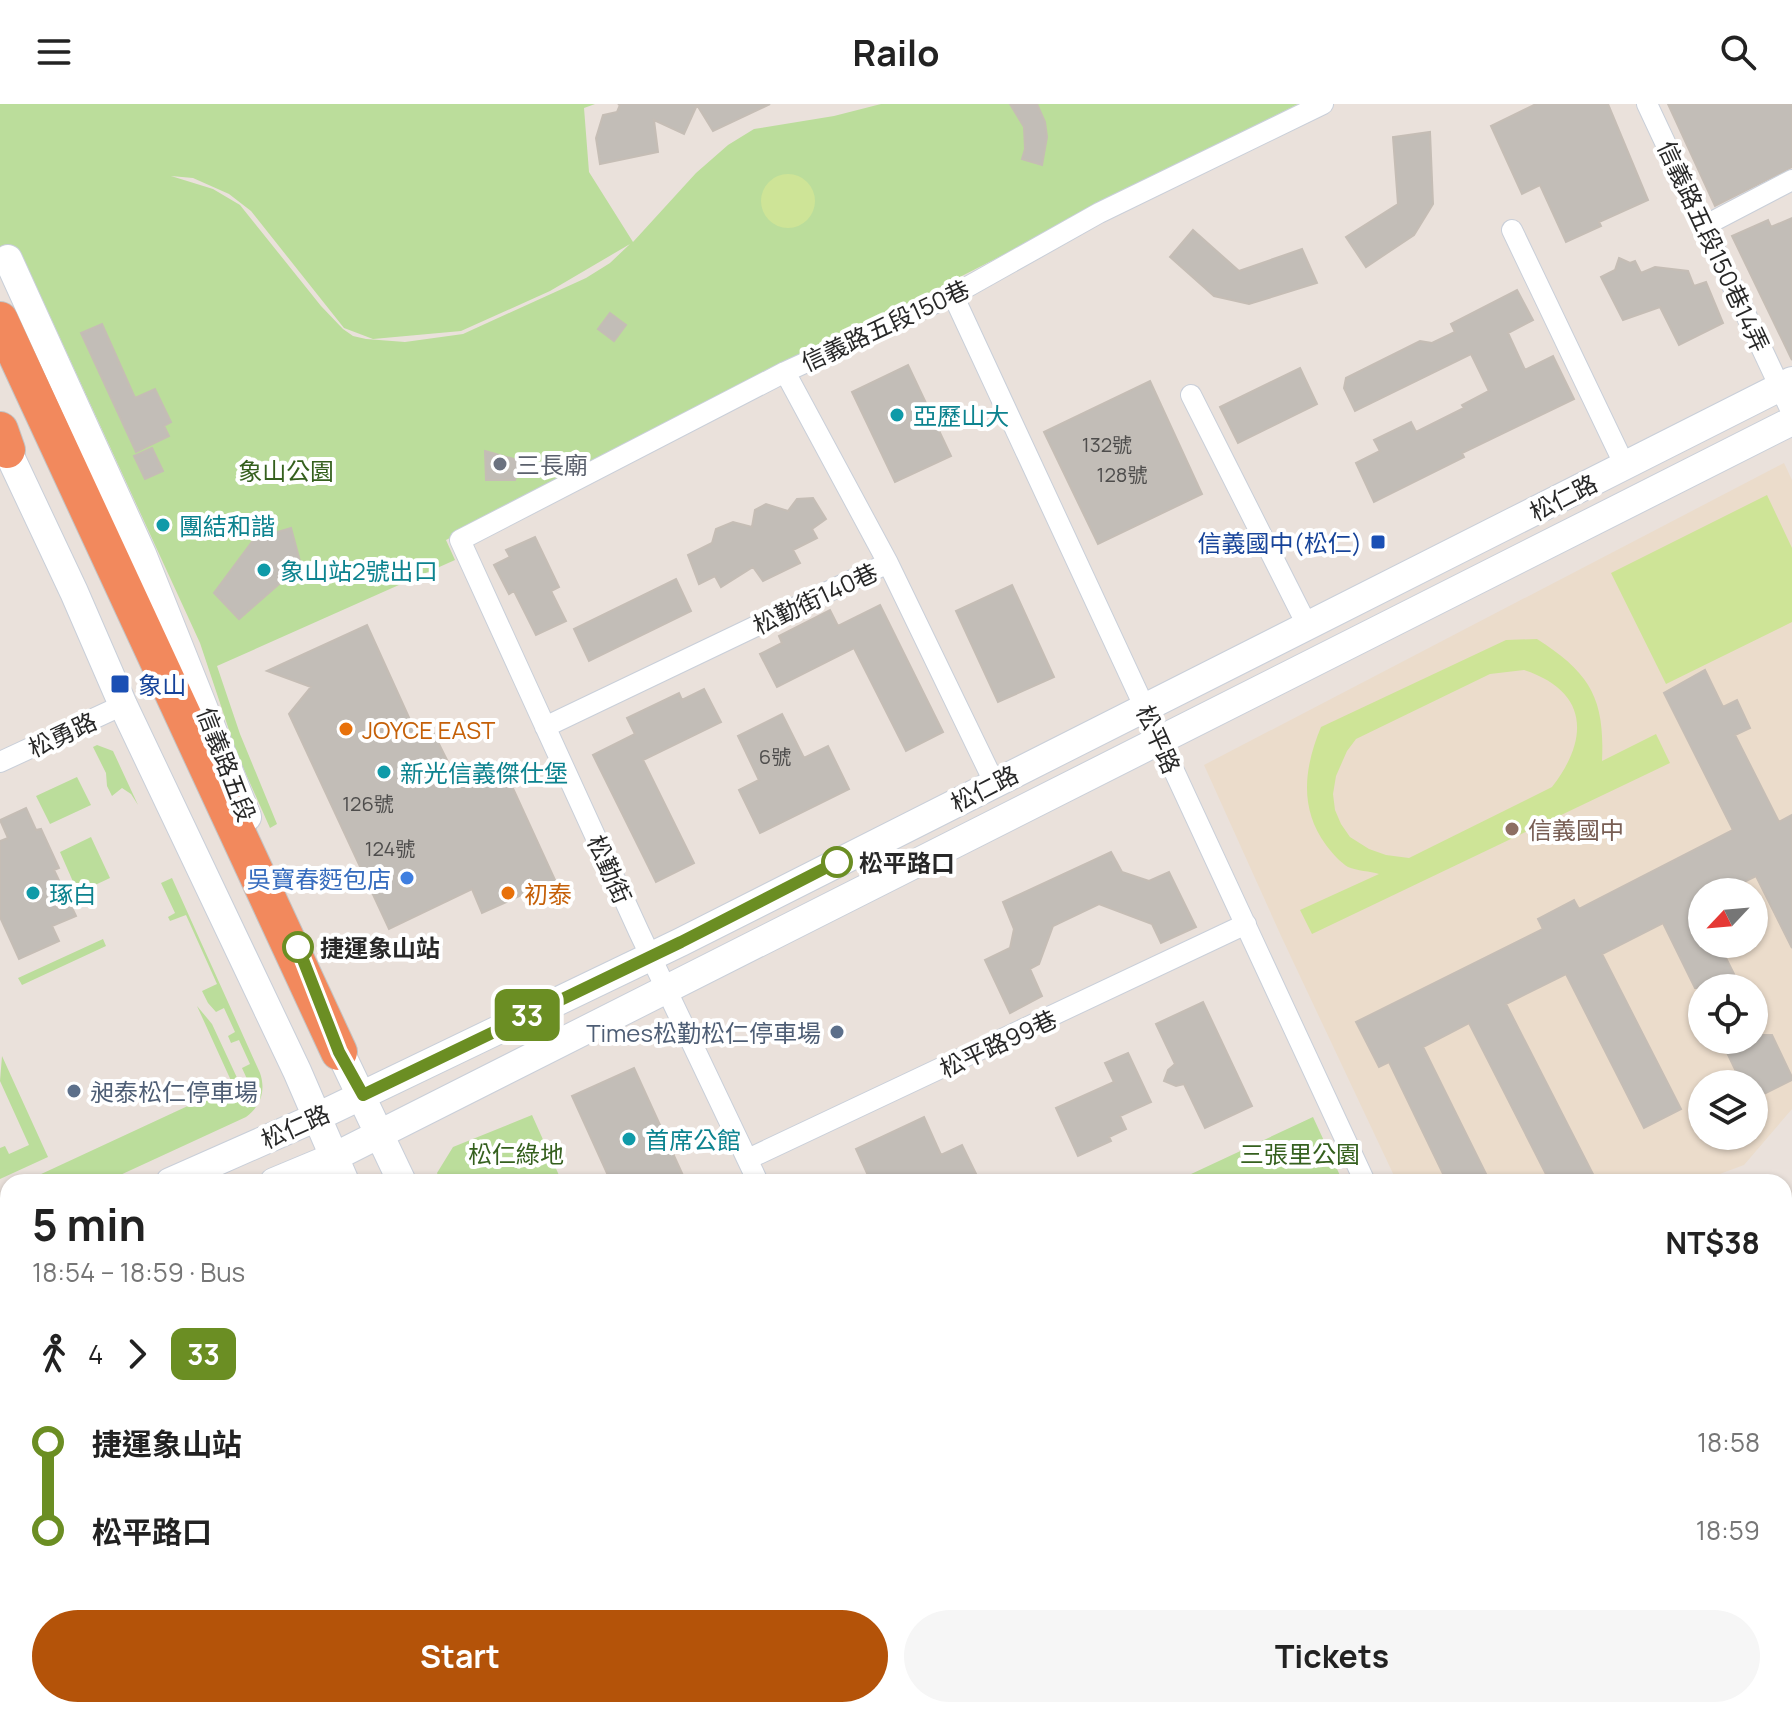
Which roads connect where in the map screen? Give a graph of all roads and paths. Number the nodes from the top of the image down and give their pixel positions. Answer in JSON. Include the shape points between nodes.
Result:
{"nodes":[{"id":1,"x":1323,"y":104,"type":"edge"},
{"id":2,"x":1647,"y":104,"type":"edge"},
{"id":3,"x":1792,"y":180,"type":"edge"},
{"id":4,"x":1704,"y":226,"type":"junction"},
{"id":5,"x":1512,"y":230,"type":"dead end"},
{"id":6,"x":8,"y":259,"type":"dead end"},
{"id":7,"x":953,"y":295,"type":"junction"},
{"id":8,"x":0,"y":320,"type":"edge"},
{"id":9,"x":785,"y":372,"type":"junction"},
{"id":10,"x":1788,"y":394,"type":"edge"},
{"id":11,"x":1191,"y":395,"type":"dead end"},
{"id":12,"x":1792,"y":421,"type":"edge"},
{"id":13,"x":2,"y":438,"type":"edge"},
{"id":14,"x":1625,"y":466,"type":"junction"},
{"id":15,"x":467,"y":554,"type":"joint"},
{"id":16,"x":888,"y":563,"type":"junction"},
{"id":17,"x":1307,"y":625,"type":"junction"},
{"id":18,"x":123,"y":705,"type":"junction"},
{"id":19,"x":1145,"y":707,"type":"junction"},
{"id":20,"x":545,"y":727,"type":"junction"},
{"id":21,"x":1160,"y":740,"type":"junction"},
{"id":22,"x":0,"y":762,"type":"edge"},
{"id":23,"x":994,"y":782,"type":"junction"},
{"id":24,"x":1246,"y":924,"type":"junction"},
{"id":25,"x":650,"y":955,"type":"junction"},
{"id":26,"x":666,"y":989,"type":"junction"},
{"id":27,"x":339,"y":1052,"type":"junction"},
{"id":28,"x":363,"y":1095,"type":"junction"},
{"id":29,"x":317,"y":1117,"type":"junction"},
{"id":30,"x":380,"y":1134,"type":"junction"},
{"id":31,"x":748,"y":1159,"type":"junction"},
{"id":32,"x":340,"y":1170,"type":"edge"},
{"id":33,"x":188,"y":1174,"type":"edge"},
{"id":34,"x":318,"y":1174,"type":"edge"},
{"id":35,"x":398,"y":1174,"type":"edge"},
{"id":36,"x":755,"y":1174,"type":"edge"},
{"id":37,"x":1361,"y":1174,"type":"edge"}],
"edges":[{"from":1,"to":7,"type":"street","name":"信義路五段150巷","via":[[1099,213]]},
{"from":2,"to":4,"type":"street","name":"信義路五段150巷14弄"},
{"from":3,"to":4,"type":"street"},
{"from":4,"to":10,"type":"street","name":"信義路五段150巷14弄"},
{"from":5,"to":14,"type":"street"},
{"from":6,"to":27,"type":"street","name":"信義路五段","via":[[148,568]]},
{"from":7,"to":9,"type":"street","name":"信義路五段150巷"},
{"from":7,"to":19,"type":"street","name":"松平路"},
{"from":8,"to":27,"type":"highway"},
{"from":9,"to":15,"type":"street","name":"信義路五段150巷","via":[[471,533],[460,540]]},
{"from":9,"to":16,"type":"street","name":"松勤街140巷"},
{"from":10,"to":14,"type":"street","name":"松仁路"},
{"from":11,"to":17,"type":"street"},
{"from":12,"to":21,"type":"street","name":"松仁路"},
{"from":13,"to":18,"type":"street"},
{"from":14,"to":17,"type":"street","name":"松仁路"},
{"from":15,"to":20,"type":"street","name":"松勤街"},
{"from":16,"to":20,"type":"street","name":"松勤街140巷"},
{"from":16,"to":23,"type":"street"},
{"from":17,"to":19,"type":"street","name":"松仁路"},
{"from":18,"to":22,"type":"street","name":"松勇路"},
{"from":18,"to":29,"type":"street"},
{"from":19,"to":21,"type":"street","name":"松平路"},
{"from":19,"to":23,"type":"street","name":"松仁路"},
{"from":20,"to":25,"type":"street","name":"松勤街"},
{"from":21,"to":24,"type":"street","name":"松平路"},
{"from":21,"to":26,"type":"street","name":"松仁路"},
{"from":23,"to":25,"type":"street","name":"松仁路"},
{"from":24,"to":31,"type":"street","name":"松平路99巷"},
{"from":24,"to":37,"type":"street","name":"松平路"},
{"from":25,"to":26,"type":"street","name":"松勤街"},
{"from":25,"to":28,"type":"street","name":"松仁路"},
{"from":26,"to":30,"type":"street","name":"松仁路"},
{"from":26,"to":31,"type":"street","name":"松勤街"},
{"from":27,"to":28,"type":"street","name":"信義路五段"},
{"from":28,"to":29,"type":"street","name":"松仁路"},
{"from":28,"to":30,"type":"street","name":"信義路五段"},
{"from":29,"to":32,"type":"street"},
{"from":29,"to":33,"type":"street","name":"松仁路"},
{"from":30,"to":32,"type":"street","name":"松仁路"},
{"from":30,"to":35,"type":"street","name":"信義路五段"},
{"from":31,"to":36,"type":"street","name":"松勤街"},
{"from":32,"to":34,"type":"street","name":"松仁路"}]}
